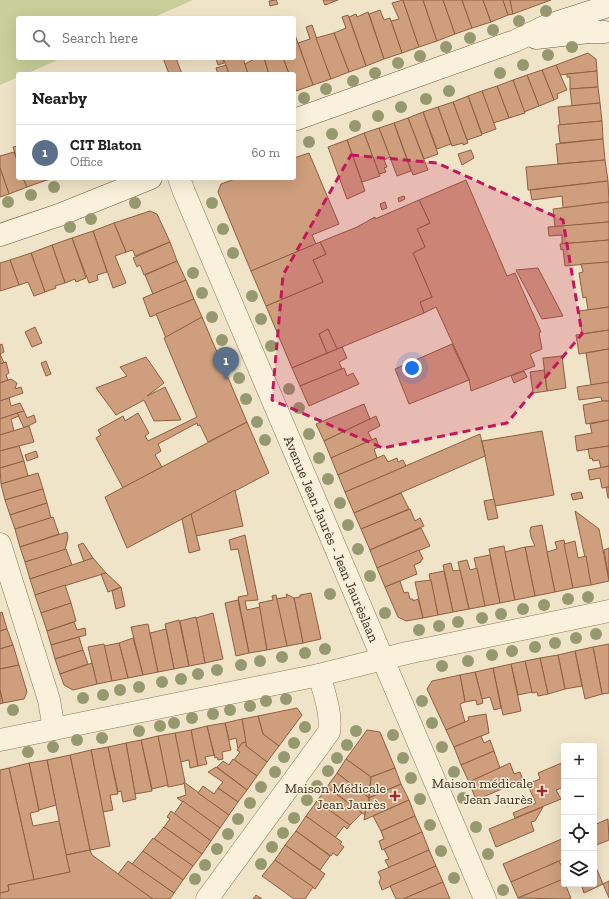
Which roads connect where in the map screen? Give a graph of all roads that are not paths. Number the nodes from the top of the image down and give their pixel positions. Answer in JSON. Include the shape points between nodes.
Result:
{"nodes":[{"id":1,"x":607,"y":4,"type":"edge"},
{"id":2,"x":607,"y":35,"type":"edge"},
{"id":3,"x":515,"y":40,"type":"junction"},
{"id":4,"x":296,"y":119,"type":"edge"},
{"id":5,"x":146,"y":180,"type":"edge"},
{"id":6,"x":180,"y":180,"type":"edge"},
{"id":7,"x":0,"y":235,"type":"edge"},
{"id":8,"x":0,"y":544,"type":"edge"},
{"id":9,"x":609,"y":611,"type":"edge"},
{"id":10,"x":382,"y":659,"type":"junction"},
{"id":11,"x":319,"y":675,"type":"junction"},
{"id":12,"x":54,"y":729,"type":"junction"},
{"id":13,"x":0,"y":740,"type":"edge"},
{"id":14,"x":207,"y":899,"type":"edge"},
{"id":15,"x":484,"y":899,"type":"edge"}],
"edges":[{"from":1,"to":2,"type":"street","via":[[601,20]]},
{"from":1,"to":3,"type":"street"},
{"from":2,"to":3,"type":"street","via":[[589,32]]},
{"from":3,"to":4,"type":"street"},
{"from":5,"to":7,"type":"street"},
{"from":6,"to":10,"type":"street","name":"Avenue Jean Jaurès - Jean Jaurèslaan"},
{"from":8,"to":12,"type":"street","via":[[49,700]]},
{"from":9,"to":10,"type":"street"},
{"from":10,"to":11,"type":"street"},
{"from":10,"to":15,"type":"street","name":"Avenue Jean Jaurès - Jean Jaurèslaan"},
{"from":11,"to":12,"type":"street"},
{"from":11,"to":14,"type":"street","via":[[329,718],[329,732]]},
{"from":12,"to":13,"type":"street"}]}
